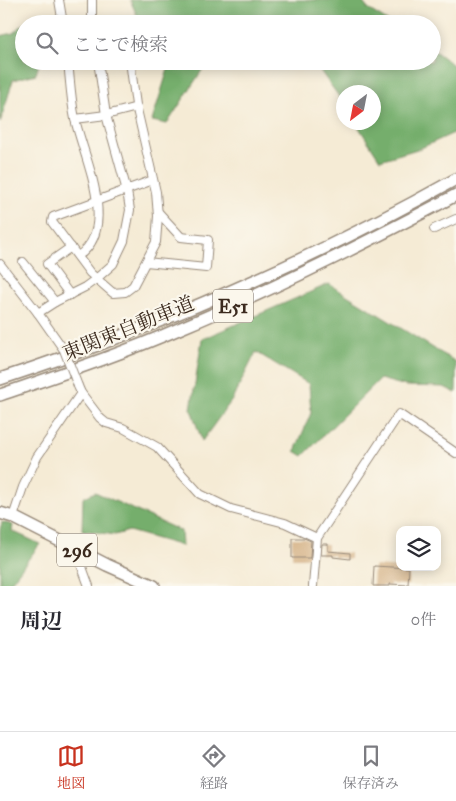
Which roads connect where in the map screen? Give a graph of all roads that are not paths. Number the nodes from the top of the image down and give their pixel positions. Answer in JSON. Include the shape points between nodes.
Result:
{"nodes":[{"id":1,"x":59,"y":0,"type":"edge"},
{"id":2,"x":92,"y":0,"type":"edge"},
{"id":3,"x":62,"y":15,"type":"edge"},
{"id":4,"x":92,"y":15,"type":"edge"},
{"id":5,"x":69,"y":70,"type":"edge"},
{"id":6,"x":99,"y":70,"type":"edge"},
{"id":7,"x":131,"y":70,"type":"edge"},
{"id":8,"x":137,"y":107,"type":"junction"},
{"id":9,"x":106,"y":115,"type":"junction"},
{"id":10,"x":75,"y":119,"type":"junction"},
{"id":11,"x":456,"y":171,"type":"edge"},
{"id":12,"x":456,"y":179,"type":"edge"},
{"id":13,"x":153,"y":180,"type":"junction"},
{"id":14,"x":127,"y":191,"type":"junction"},
{"id":15,"x":456,"y":195,"type":"edge"},
{"id":16,"x":98,"y":202,"type":"junction"},
{"id":17,"x":158,"y":212,"type":"junction"},
{"id":18,"x":456,"y":219,"type":"edge"},
{"id":19,"x":363,"y":229,"type":"junction"},
{"id":20,"x":434,"y":230,"type":"dead end"},
{"id":21,"x":71,"y":247,"type":"junction"},
{"id":22,"x":78,"y":256,"type":"junction"},
{"id":23,"x":23,"y":262,"type":"dead end"},
{"id":24,"x":146,"y":262,"type":"junction"},
{"id":25,"x":0,"y":264,"type":"edge"},
{"id":26,"x":96,"y":279,"type":"junction"},
{"id":27,"x":70,"y":295,"type":"junction"},
{"id":28,"x":55,"y":302,"type":"junction"},
{"id":29,"x":38,"y":313,"type":"junction"},
{"id":30,"x":0,"y":379,"type":"edge"},
{"id":31,"x":79,"y":389,"type":"junction"},
{"id":32,"x":0,"y":395,"type":"edge"},
{"id":33,"x":456,"y":453,"type":"edge"},
{"id":34,"x":0,"y":513,"type":"edge"},
{"id":35,"x":13,"y":517,"type":"junction"},
{"id":36,"x":317,"y":538,"type":"junction"},
{"id":37,"x":82,"y":552,"type":"junction"},
{"id":38,"x":89,"y":586,"type":"edge"},
{"id":39,"x":154,"y":586,"type":"edge"},
{"id":40,"x":313,"y":586,"type":"edge"}],
"edges":[{"from":1,"to":3,"type":"street"},
{"from":2,"to":4,"type":"street"},
{"from":5,"to":10,"type":"street"},
{"from":6,"to":9,"type":"street"},
{"from":7,"to":8,"type":"street"},
{"from":8,"to":9,"type":"street"},
{"from":8,"to":13,"type":"street"},
{"from":9,"to":10,"type":"street"},
{"from":9,"to":14,"type":"street"},
{"from":10,"to":16,"type":"street"},
{"from":11,"to":19,"type":"highway"},
{"from":12,"to":19,"type":"highway","name":"東関東自動車道","number":"E51"},
{"from":13,"to":14,"type":"street"},
{"from":13,"to":17,"type":"street"},
{"from":14,"to":16,"type":"street"},
{"from":14,"to":26,"type":"street","via":[[130,210],[124,241],[113,264]]},
{"from":15,"to":32,"type":"highway","name":"東関東自動車道","number":"E51","via":[[370,240],[188,326]]},
{"from":16,"to":21,"type":"street","via":[[53,217],[52,222]]},
{"from":16,"to":22,"type":"street","via":[[98,223],[93,239],[87,250]]},
{"from":17,"to":24,"type":"street","via":[[156,242]]},
{"from":17,"to":24,"type":"street","via":[[181,237],[208,240],[206,268]]},
{"from":18,"to":20,"type":"street"},
{"from":19,"to":30,"type":"highway","name":"東関東自動車道","number":"E51","via":[[173,317]]},
{"from":21,"to":22,"type":"street"},
{"from":21,"to":27,"type":"street","via":[[46,264]]},
{"from":22,"to":26,"type":"street"},
{"from":23,"to":28,"type":"street"},
{"from":24,"to":26,"type":"street","via":[[133,286],[125,292],[113,293]]},
{"from":25,"to":29,"type":"street"},
{"from":26,"to":27,"type":"street"},
{"from":27,"to":28,"type":"street"},
{"from":28,"to":29,"type":"street"},
{"from":29,"to":31,"type":"street","bridge":true,"via":[[64,350]]},
{"from":31,"to":35,"type":"street","via":[[37,457]]},
{"from":31,"to":36,"type":"street","via":[[100,418],[157,447],[200,494],[231,509],[285,523]]},
{"from":33,"to":36,"type":"street","via":[[399,414]]},
{"from":34,"to":35,"type":"highway","number":"296"},
{"from":35,"to":37,"type":"highway","number":"296"},
{"from":36,"to":40,"type":"street"},
{"from":37,"to":38,"type":"street","via":[[79,559]]},
{"from":37,"to":39,"type":"highway","number":"296"}]}
